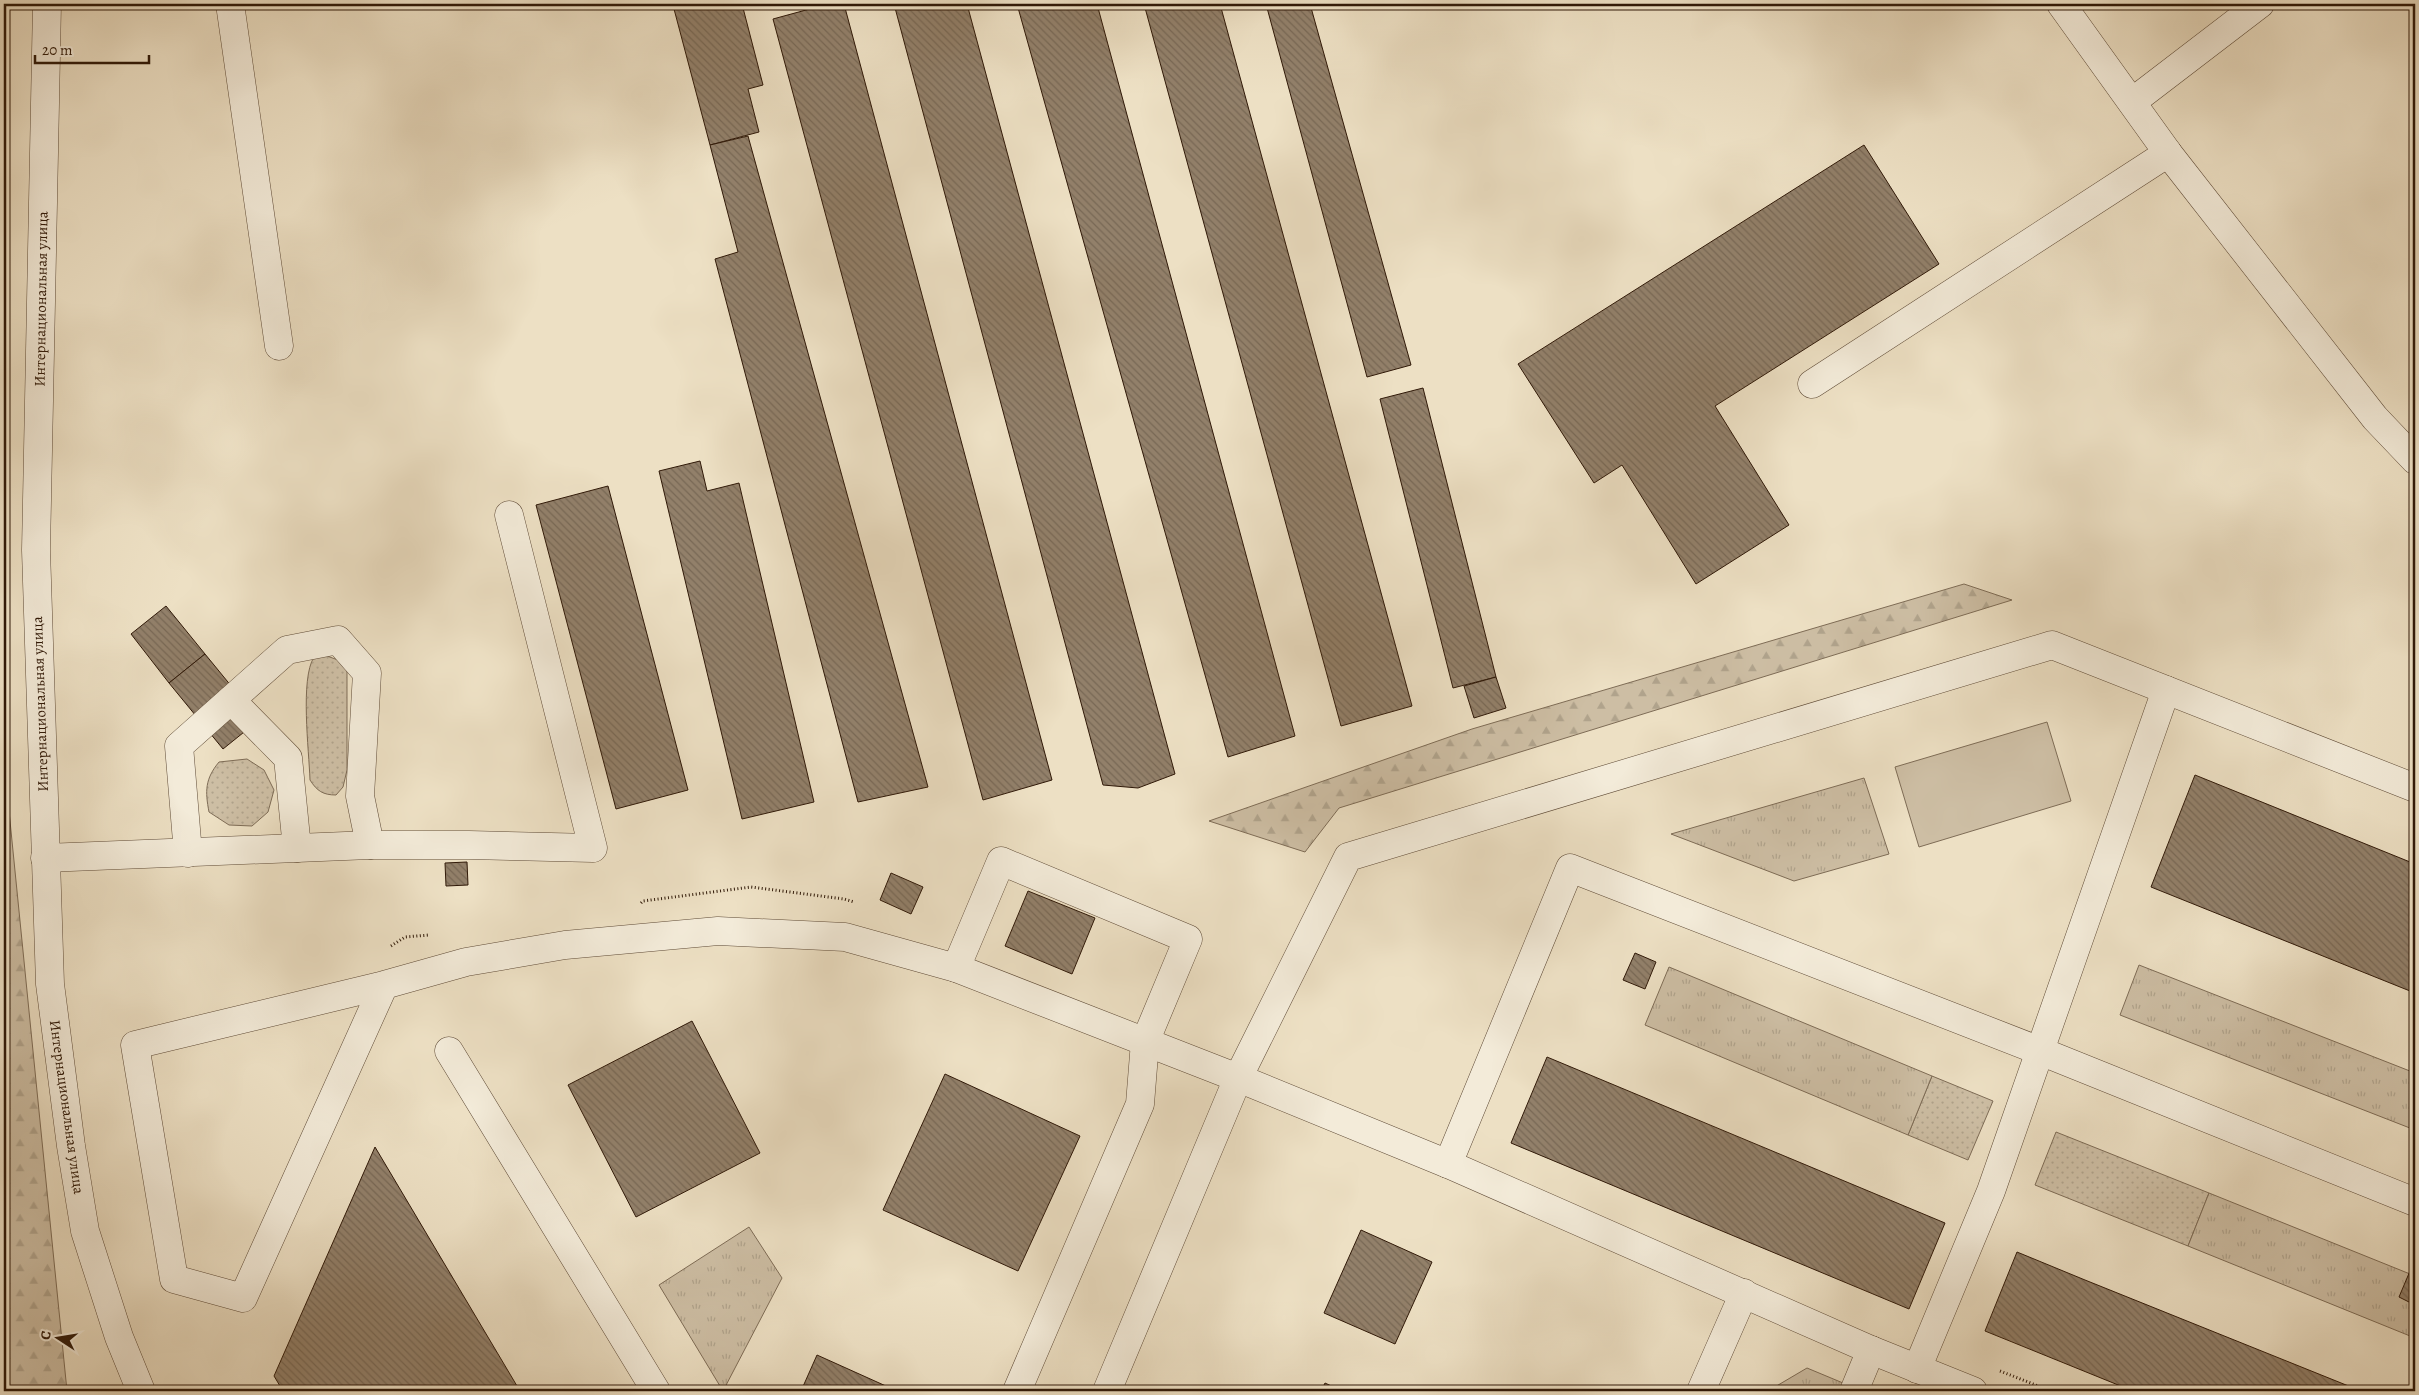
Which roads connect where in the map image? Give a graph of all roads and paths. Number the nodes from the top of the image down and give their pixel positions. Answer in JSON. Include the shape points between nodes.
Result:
{"nodes":[{"id":1,"x":47,"y":4,"type":"edge"},
{"id":2,"x":230,"y":4,"type":"edge"},
{"id":3,"x":2061,"y":4,"type":"edge"},
{"id":4,"x":2260,"y":4,"type":"edge"},
{"id":5,"x":2132,"y":102,"type":"junction"},
{"id":6,"x":2168,"y":153,"type":"junction"},
{"id":7,"x":279,"y":346,"type":"dead end"},
{"id":8,"x":1812,"y":384,"type":"dead end"},
{"id":9,"x":2415,"y":460,"type":"edge"},
{"id":10,"x":509,"y":515,"type":"dead end"},
{"id":11,"x":2166,"y":690,"type":"junction"},
{"id":12,"x":231,"y":700,"type":"junction"},
{"id":13,"x":2415,"y":788,"type":"edge"},
{"id":14,"x":370,"y":845,"type":"junction"},
{"id":15,"x":297,"y":848,"type":"junction"},
{"id":16,"x":188,"y":853,"type":"junction"},
{"id":17,"x":45,"y":858,"type":"junction"},
{"id":18,"x":956,"y":968,"type":"junction"},
{"id":19,"x":384,"y":985,"type":"junction"},
{"id":20,"x":1146,"y":1042,"type":"junction"},
{"id":21,"x":449,"y":1051,"type":"dead end"},
{"id":22,"x":2040,"y":1051,"type":"junction"},
{"id":23,"x":1238,"y":1078,"type":"junction"},
{"id":24,"x":1448,"y":1164,"type":"junction"},
{"id":25,"x":2415,"y":1202,"type":"edge"},
{"id":26,"x":1744,"y":1293,"type":"junction"},
{"id":27,"x":1871,"y":1350,"type":"junction"},
{"id":28,"x":1917,"y":1369,"type":"junction"},
{"id":29,"x":141,"y":1391,"type":"edge"},
{"id":30,"x":656,"y":1391,"type":"edge"},
{"id":31,"x":1017,"y":1391,"type":"edge"},
{"id":32,"x":1106,"y":1391,"type":"edge"},
{"id":33,"x":1701,"y":1391,"type":"edge"},
{"id":34,"x":1854,"y":1391,"type":"edge"},
{"id":35,"x":1973,"y":1391,"type":"edge"}],
"edges":[{"from":1,"to":17,"type":"street","name":"Интернациональная улица","via":[[36,550]]},
{"from":2,"to":7,"type":"street"},
{"from":3,"to":5,"type":"street"},
{"from":4,"to":5,"type":"street"},
{"from":5,"to":6,"type":"street"},
{"from":6,"to":8,"type":"street"},
{"from":6,"to":9,"type":"street","via":[[2375,418]]},
{"from":10,"to":14,"type":"street","via":[[593,848]]},
{"from":11,"to":13,"type":"street"},
{"from":11,"to":22,"type":"street"},
{"from":11,"to":23,"type":"street","via":[[2052,646],[1348,857]]},
{"from":12,"to":14,"type":"street","via":[[287,650],[338,640],[367,673],[360,796]]},
{"from":12,"to":15,"type":"street","via":[[288,758]]},
{"from":12,"to":16,"type":"street","via":[[179,746]]},
{"from":14,"to":15,"type":"street"},
{"from":15,"to":16,"type":"street"},
{"from":16,"to":17,"type":"street"},
{"from":17,"to":29,"type":"street","name":"Интернациональная улица","via":[[50,984],[85,1231],[119,1337]]},
{"from":18,"to":19,"type":"street","via":[[845,937],[718,931],[565,945],[466,962]]},
{"from":18,"to":20,"type":"street"},
{"from":18,"to":20,"type":"street","via":[[1001,861],[1188,939]]},
{"from":19,"to":19,"type":"street","via":[[135,1045],[174,1278],[243,1298]]},
{"from":20,"to":23,"type":"street"},
{"from":20,"to":31,"type":"street","via":[[1140,1104]]},
{"from":21,"to":30,"type":"street"},
{"from":22,"to":24,"type":"street","via":[[1570,868]]},
{"from":22,"to":25,"type":"street"},
{"from":22,"to":28,"type":"street","via":[[1991,1191]]},
{"from":23,"to":24,"type":"street"},
{"from":23,"to":32,"type":"street"},
{"from":24,"to":26,"type":"street"},
{"from":26,"to":27,"type":"street"},
{"from":26,"to":33,"type":"street"},
{"from":27,"to":28,"type":"street"},
{"from":27,"to":34,"type":"street"},
{"from":28,"to":35,"type":"street"}]}
